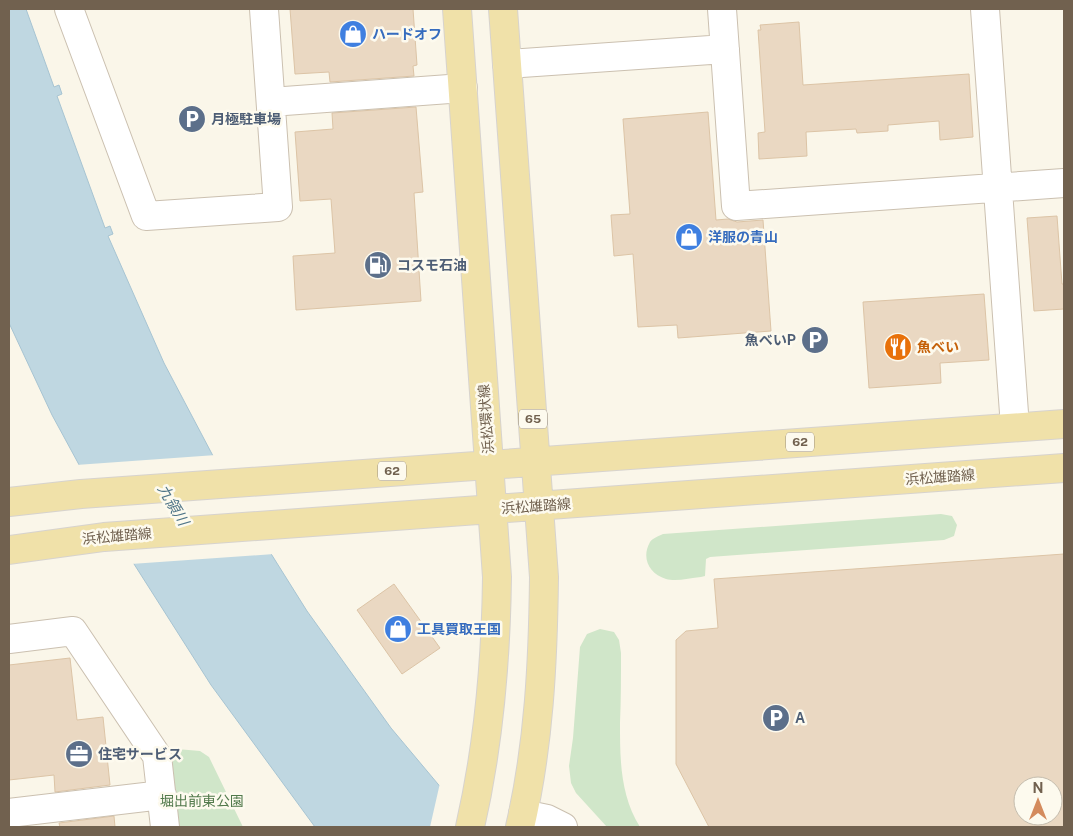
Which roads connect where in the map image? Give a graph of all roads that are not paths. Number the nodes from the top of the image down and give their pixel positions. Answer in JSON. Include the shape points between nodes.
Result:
{"nodes":[{"id":1,"x":69,"y":9,"type":"edge"},
{"id":2,"x":264,"y":9,"type":"edge"},
{"id":3,"x":457,"y":9,"type":"edge"},
{"id":4,"x":503,"y":9,"type":"edge"},
{"id":5,"x":722,"y":9,"type":"edge"},
{"id":6,"x":985,"y":9,"type":"edge"},
{"id":7,"x":725,"y":48,"type":"junction"},
{"id":8,"x":507,"y":64,"type":"junction"},
{"id":9,"x":463,"y":88,"type":"junction"},
{"id":10,"x":271,"y":102,"type":"junction"},
{"id":11,"x":1064,"y":183,"type":"edge"},
{"id":12,"x":998,"y":188,"type":"junction"},
{"id":13,"x":1064,"y":424,"type":"edge"},
{"id":14,"x":1015,"y":427,"type":"junction"},
{"id":15,"x":536,"y":461,"type":"junction"},
{"id":16,"x":489,"y":465,"type":"junction"},
{"id":17,"x":1064,"y":468,"type":"edge"},
{"id":18,"x":9,"y":502,"type":"edge"},
{"id":19,"x":539,"y":506,"type":"junction"},
{"id":20,"x":492,"y":509,"type":"junction"},
{"id":21,"x":9,"y":550,"type":"edge"},
{"id":22,"x":9,"y":639,"type":"edge"},
{"id":23,"x":162,"y":796,"type":"junction"},
{"id":24,"x":9,"y":813,"type":"edge"},
{"id":25,"x":521,"y":821,"type":"edge"},
{"id":26,"x":165,"y":827,"type":"edge"},
{"id":27,"x":470,"y":827,"type":"edge"},
{"id":28,"x":563,"y":827,"type":"edge"}],
"edges":[{"from":1,"to":10,"type":"street","via":[[146,216],[278,207]]},
{"from":2,"to":10,"type":"street"},
{"from":3,"to":9,"type":"main road","name":"浜松環状線"},
{"from":4,"to":8,"type":"main road","number":"65"},
{"from":5,"to":7,"type":"street"},
{"from":6,"to":12,"type":"street"},
{"from":7,"to":8,"type":"street"},
{"from":7,"to":12,"type":"street","via":[[736,206]]},
{"from":8,"to":15,"type":"main road","number":"65"},
{"from":9,"to":10,"type":"street"},
{"from":9,"to":16,"type":"main road","name":"浜松環状線"},
{"from":11,"to":12,"type":"street"},
{"from":12,"to":14,"type":"street"},
{"from":13,"to":14,"type":"main road","number":"62"},
{"from":14,"to":15,"type":"main road","number":"62"},
{"from":15,"to":16,"type":"main road","number":"62"},
{"from":15,"to":19,"type":"main road","number":"65"},
{"from":16,"to":18,"type":"main road","number":"62"},
{"from":16,"to":20,"type":"main road","name":"浜松環状線"},
{"from":17,"to":19,"type":"main road","name":"浜松雄踏線"},
{"from":19,"to":20,"type":"main road","name":"浜松雄踏線"},
{"from":19,"to":25,"type":"main road","number":"65","via":[[544,577],[541,681],[537,734]]},
{"from":20,"to":21,"type":"main road","name":"浜松雄踏線","via":[[104,537]]},
{"from":20,"to":27,"type":"main road","name":"浜松環状線","via":[[497,577],[491,706]]},
{"from":22,"to":23,"type":"street","via":[[73,631],[157,756]]},
{"from":23,"to":24,"type":"street"},
{"from":23,"to":26,"type":"street"},
{"from":25,"to":28,"type":"street","via":[[547,820]]}]}
